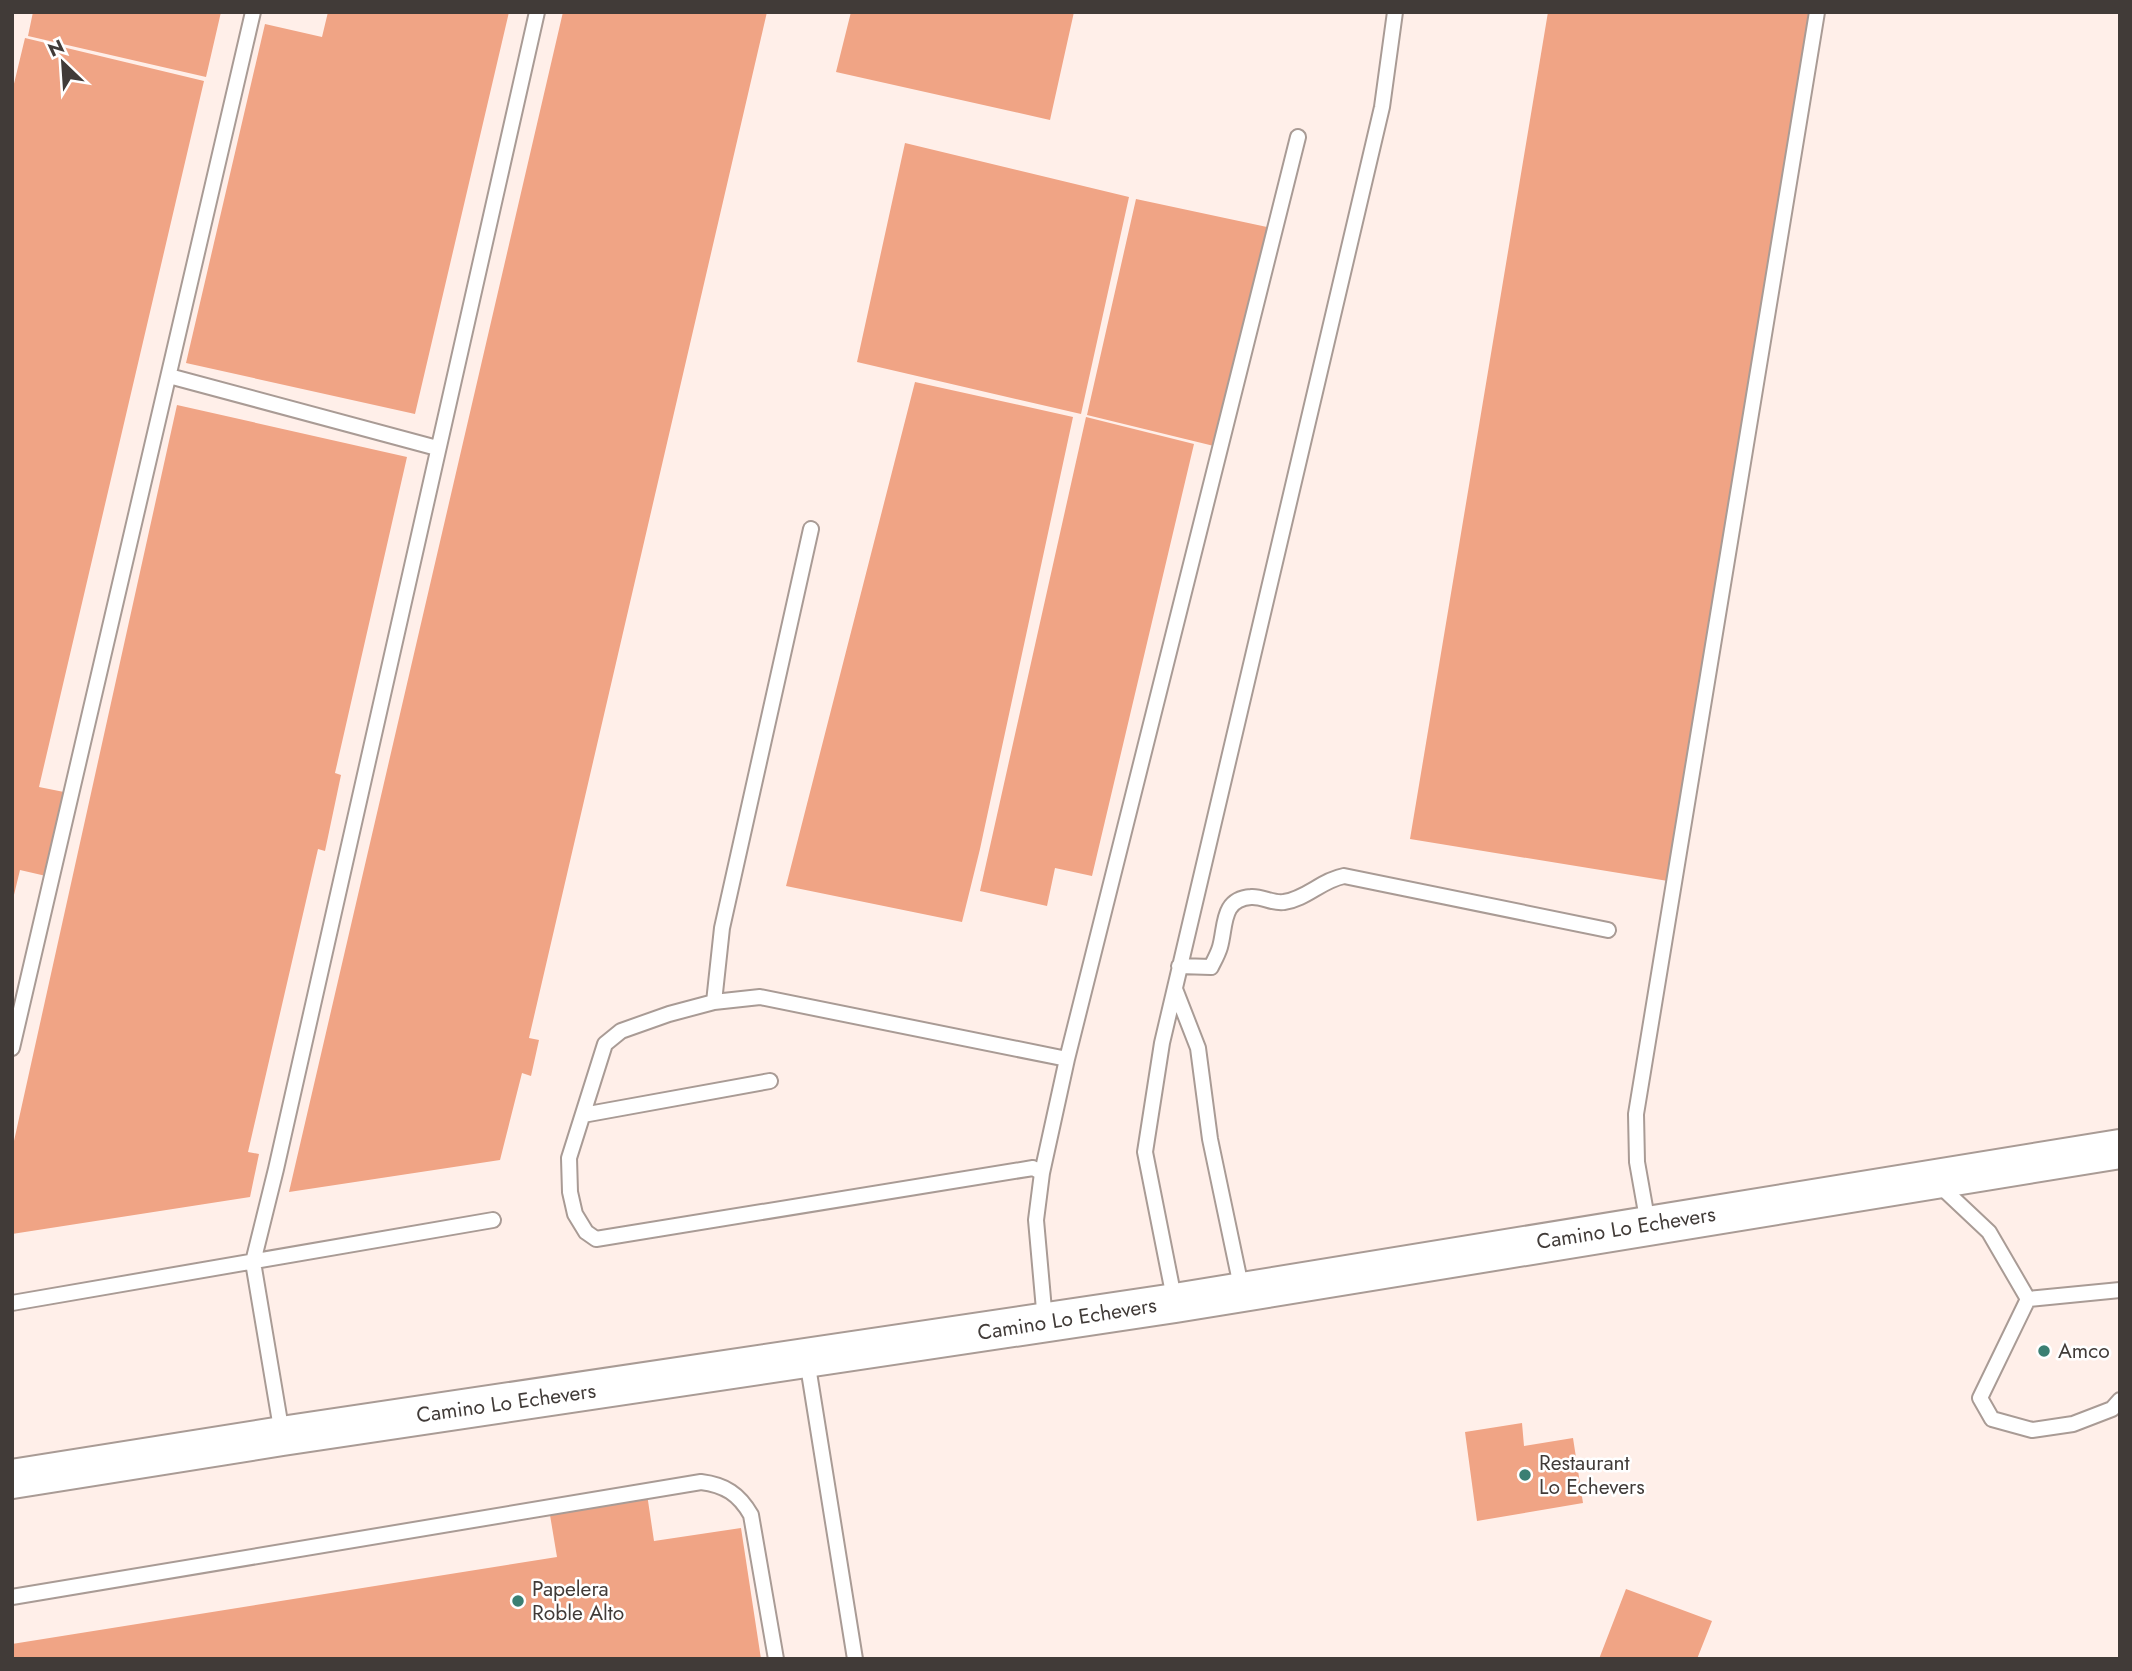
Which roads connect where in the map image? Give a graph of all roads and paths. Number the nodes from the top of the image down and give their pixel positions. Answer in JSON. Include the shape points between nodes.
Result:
{"nodes":[{"id":1,"x":253,"y":12,"type":"edge"},
{"id":2,"x":537,"y":12,"type":"edge"},
{"id":3,"x":1395,"y":12,"type":"edge"},
{"id":4,"x":1817,"y":12,"type":"edge"},
{"id":5,"x":1298,"y":137,"type":"dead end"},
{"id":6,"x":169,"y":376,"type":"junction"},
{"id":7,"x":438,"y":448,"type":"junction"},
{"id":8,"x":811,"y":529,"type":"dead end"},
{"id":9,"x":1608,"y":930,"type":"dead end"},
{"id":10,"x":1180,"y":966,"type":"junction"},
{"id":11,"x":1175,"y":989,"type":"junction"},
{"id":12,"x":714,"y":1002,"type":"junction"},
{"id":13,"x":12,"y":1048,"type":"edge"},
{"id":14,"x":1067,"y":1059,"type":"junction"},
{"id":15,"x":770,"y":1081,"type":"dead end"},
{"id":16,"x":583,"y":1115,"type":"junction"},
{"id":17,"x":2120,"y":1149,"type":"edge"},
{"id":18,"x":1042,"y":1173,"type":"junction"},
{"id":19,"x":1932,"y":1178,"type":"junction"},
{"id":20,"x":493,"y":1220,"type":"dead end"},
{"id":21,"x":1648,"y":1224,"type":"junction"},
{"id":22,"x":253,"y":1262,"type":"junction"},
{"id":23,"x":2120,"y":1290,"type":"edge"},
{"id":24,"x":1242,"y":1292,"type":"junction"},
{"id":25,"x":2028,"y":1299,"type":"junction"},
{"id":26,"x":12,"y":1303,"type":"edge"},
{"id":27,"x":1175,"y":1303,"type":"junction"},
{"id":28,"x":1045,"y":1323,"type":"junction"},
{"id":29,"x":807,"y":1359,"type":"junction"},
{"id":30,"x":2120,"y":1401,"type":"edge"},
{"id":31,"x":282,"y":1436,"type":"junction"},
{"id":32,"x":12,"y":1479,"type":"edge"},
{"id":33,"x":12,"y":1597,"type":"edge"},
{"id":34,"x":776,"y":1659,"type":"edge"},
{"id":35,"x":855,"y":1659,"type":"edge"}],
"edges":[{"from":1,"to":6,"type":"lane"},
{"from":2,"to":7,"type":"lane"},
{"from":3,"to":10,"type":"lane","via":[[1382,107]]},
{"from":4,"to":21,"type":"lane","via":[[1636,1114],[1637,1162]]},
{"from":5,"to":14,"type":"lane"},
{"from":6,"to":7,"type":"lane"},
{"from":6,"to":13,"type":"lane"},
{"from":7,"to":22,"type":"lane"},
{"from":8,"to":12,"type":"lane","via":[[722,928]]},
{"from":9,"to":10,"type":"lane","via":[[1344,876],[1282,902],[1253,896],[1238,900],[1226,910],[1220,947],[1211,967]]},
{"from":10,"to":11,"type":"lane"},
{"from":11,"to":24,"type":"lane","via":[[1198,1048],[1210,1139]]},
{"from":11,"to":27,"type":"lane","via":[[1144,1152]]},
{"from":12,"to":14,"type":"lane","via":[[760,997]]},
{"from":12,"to":16,"type":"lane","via":[[621,1031],[605,1044]]},
{"from":14,"to":18,"type":"lane"},
{"from":15,"to":16,"type":"lane"},
{"from":16,"to":18,"type":"lane","via":[[569,1158],[570,1192],[575,1214],[596,1239],[1033,1168]]},
{"from":17,"to":19,"type":"main road","name":"Camino Lo Echevers"},
{"from":18,"to":28,"type":"lane","via":[[1036,1220]]},
{"from":19,"to":21,"type":"main road","name":"Camino Lo Echevers"},
{"from":19,"to":25,"type":"lane","via":[[1989,1232]]},
{"from":20,"to":22,"type":"lane"},
{"from":21,"to":24,"type":"main road","name":"Camino Lo Echevers"},
{"from":22,"to":26,"type":"lane"},
{"from":22,"to":31,"type":"lane"},
{"from":23,"to":25,"type":"lane"},
{"from":24,"to":27,"type":"main road","name":"Camino Lo Echevers"},
{"from":25,"to":30,"type":"lane","via":[[1980,1398],[1993,1419],[2032,1430],[2073,1424],[2112,1409]]},
{"from":27,"to":28,"type":"main road","name":"Camino Lo Echevers"},
{"from":28,"to":29,"type":"main road","name":"Camino Lo Echevers"},
{"from":29,"to":31,"type":"main road","name":"Camino Lo Echevers"},
{"from":29,"to":35,"type":"lane"},
{"from":31,"to":32,"type":"main road","name":"Camino Lo Echevers"},
{"from":33,"to":34,"type":"lane","via":[[701,1482],[734,1493],[751,1515]]}]}
